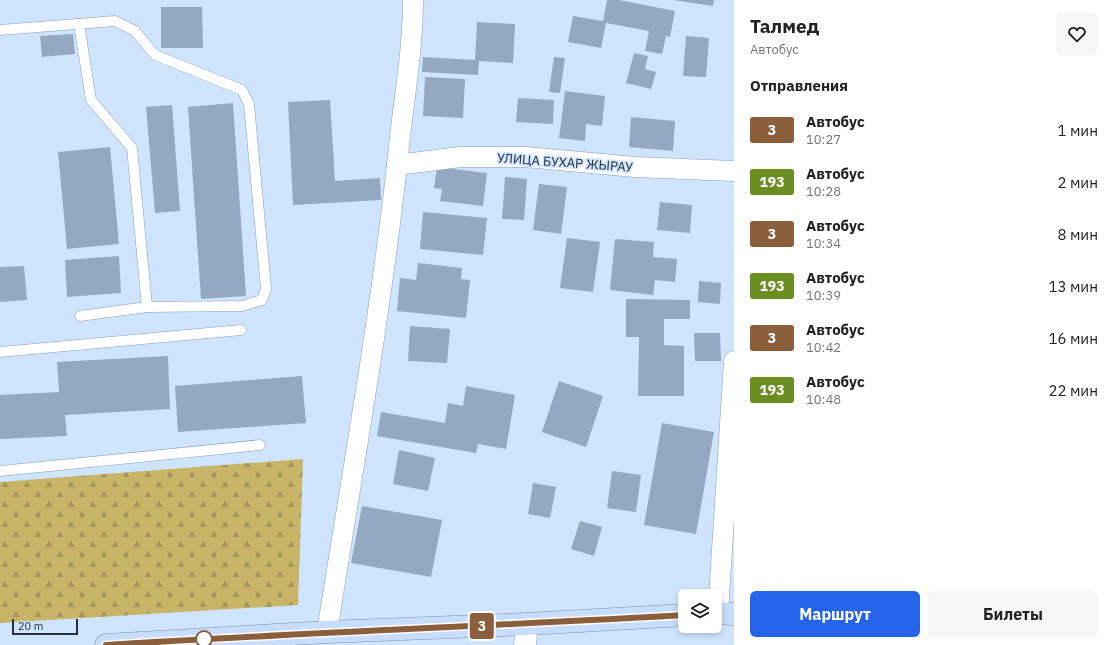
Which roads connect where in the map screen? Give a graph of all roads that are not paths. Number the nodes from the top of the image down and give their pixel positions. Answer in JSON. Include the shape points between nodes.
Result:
{"nodes":[{"id":1,"x":413,"y":0,"type":"edge"},
{"id":2,"x":79,"y":24,"type":"junction"},
{"id":3,"x":0,"y":30,"type":"edge"},
{"id":4,"x":397,"y":165,"type":"junction"},
{"id":5,"x":734,"y":171,"type":"edge"},
{"id":6,"x":147,"y":307,"type":"junction"},
{"id":7,"x":80,"y":316,"type":"dead end"},
{"id":8,"x":241,"y":330,"type":"dead end"},
{"id":9,"x":0,"y":352,"type":"edge"},
{"id":10,"x":734,"y":361,"type":"edge"},
{"id":11,"x":260,"y":444,"type":"dead end"},
{"id":12,"x":0,"y":471,"type":"edge"},
{"id":13,"x":722,"y":613,"type":"edge"},
{"id":14,"x":678,"y":616,"type":"edge"},
{"id":15,"x":327,"y":632,"type":"junction"},
{"id":16,"x":526,"y":635,"type":"edge"},
{"id":17,"x":106,"y":645,"type":"edge"}],
"edges":[{"from":1,"to":4,"type":"street"},
{"from":2,"to":3,"type":"lane"},
{"from":2,"to":6,"type":"lane","via":[[91,100],[132,148]]},
{"from":2,"to":6,"type":"lane","via":[[115,21],[135,31],[155,55],[242,90],[249,104],[266,289],[262,300],[242,306]]},
{"from":4,"to":5,"type":"street","name":"УЛИЦА БУХАР ЖЫРАУ","via":[[460,157],[526,157],[635,167]]},
{"from":4,"to":15,"type":"street","via":[[382,290]]},
{"from":6,"to":7,"type":"lane"},
{"from":8,"to":9,"type":"lane"},
{"from":10,"to":13,"type":"street"},
{"from":11,"to":12,"type":"lane"},
{"from":14,"to":16,"type":"main road"},
{"from":15,"to":16,"type":"main road"},
{"from":15,"to":17,"type":"main road"}]}
